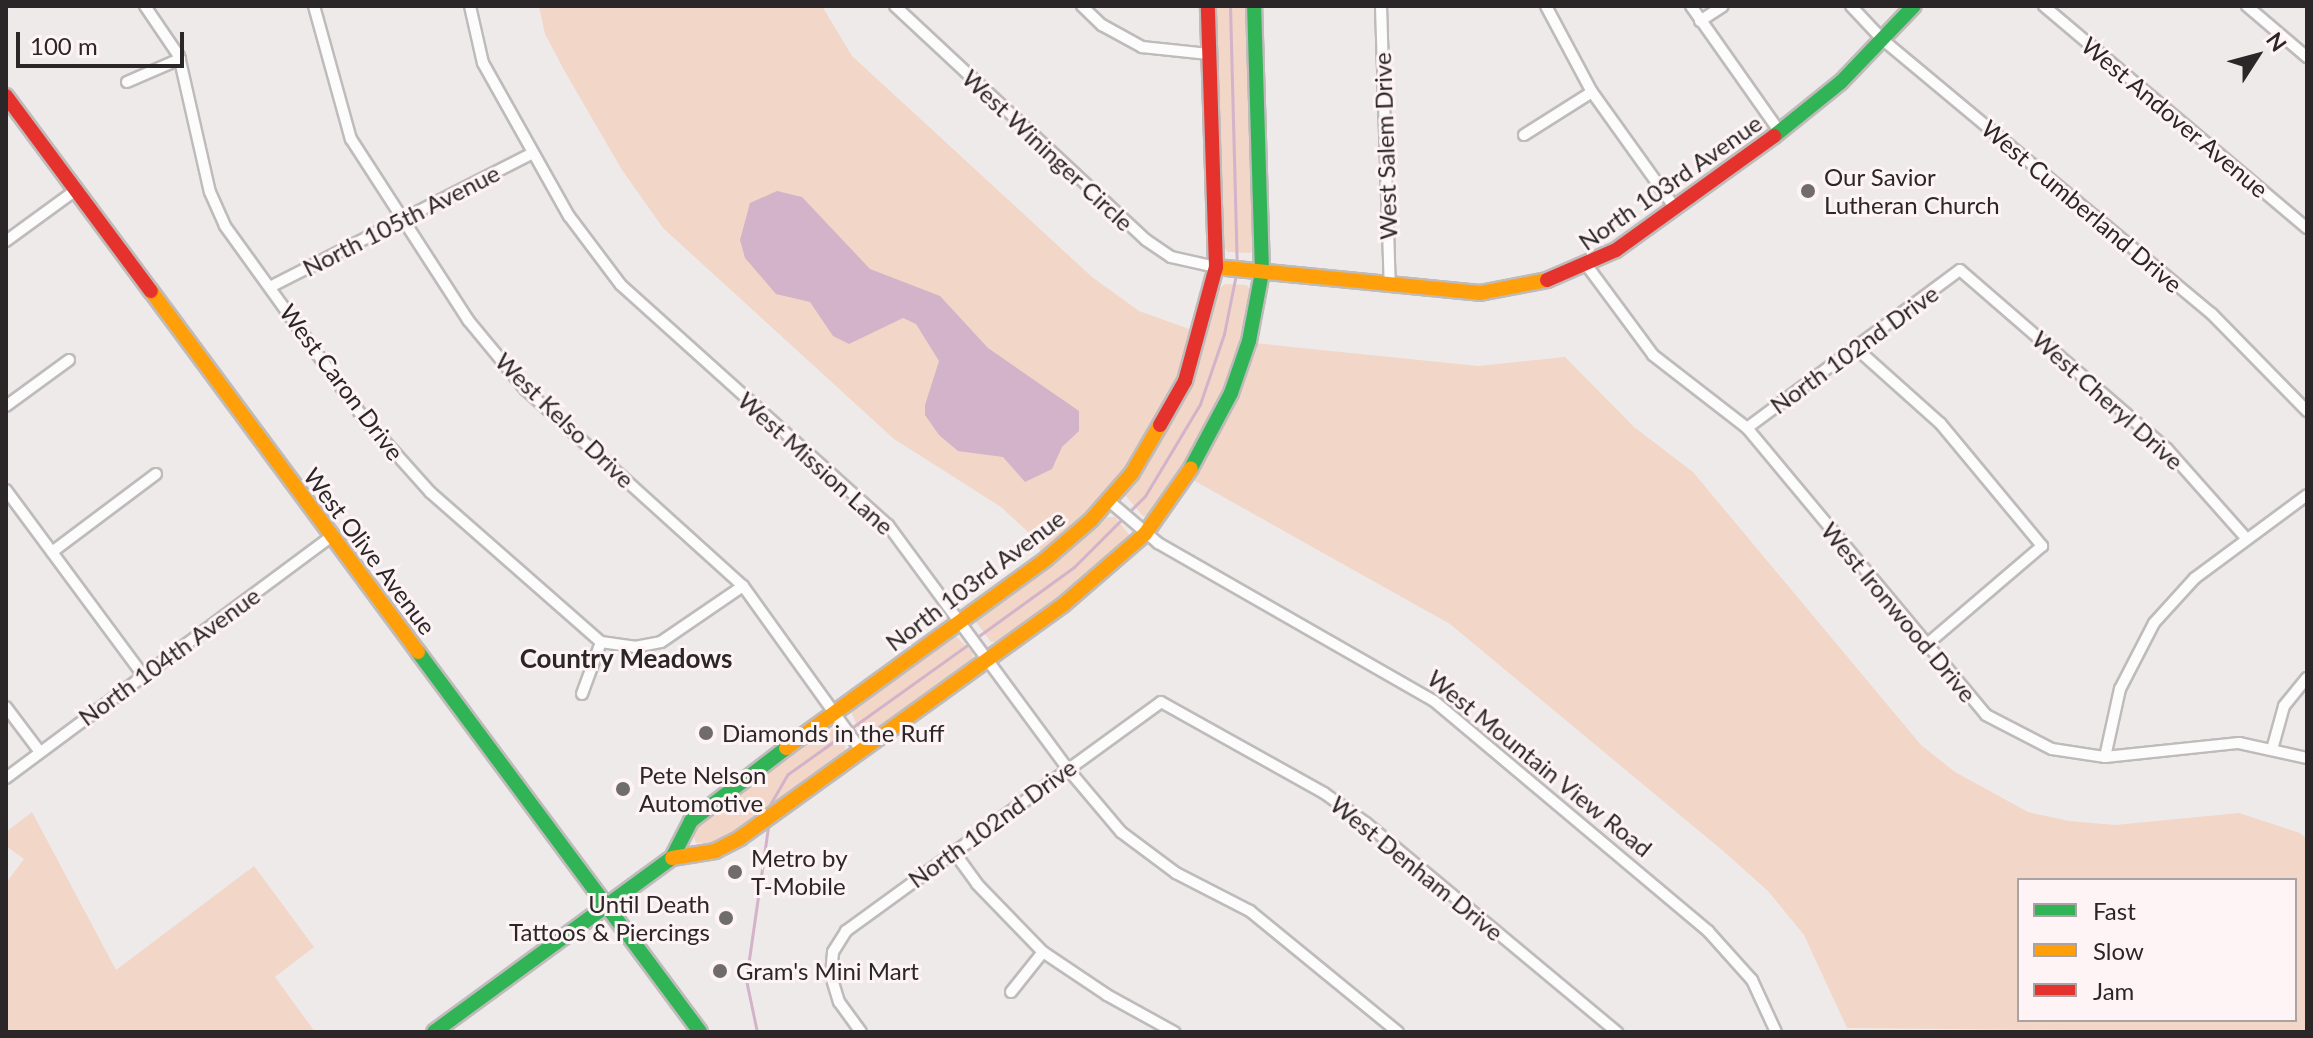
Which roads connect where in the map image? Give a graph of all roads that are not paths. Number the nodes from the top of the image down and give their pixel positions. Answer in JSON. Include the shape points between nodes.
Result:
{"nodes":[{"id":1,"x":145,"y":6,"type":"edge"},
{"id":2,"x":314,"y":6,"type":"edge"},
{"id":3,"x":470,"y":6,"type":"edge"},
{"id":4,"x":895,"y":6,"type":"edge"},
{"id":5,"x":1082,"y":6,"type":"edge"},
{"id":6,"x":1208,"y":6,"type":"edge"},
{"id":7,"x":1254,"y":6,"type":"edge"},
{"id":8,"x":1381,"y":6,"type":"edge"},
{"id":9,"x":1546,"y":6,"type":"edge"},
{"id":10,"x":1691,"y":6,"type":"edge"},
{"id":11,"x":1723,"y":6,"type":"edge"},
{"id":12,"x":1851,"y":6,"type":"edge"},
{"id":13,"x":1914,"y":6,"type":"edge"},
{"id":14,"x":2044,"y":6,"type":"edge"},
{"id":15,"x":2247,"y":6,"type":"edge"},
{"id":16,"x":1700,"y":21,"type":"junction"},
{"id":17,"x":1883,"y":40,"type":"junction"},
{"id":18,"x":1209,"y":54,"type":"junction"},
{"id":19,"x":2307,"y":57,"type":"edge"},
{"id":20,"x":180,"y":59,"type":"junction"},
{"id":21,"x":127,"y":82,"type":"dead end"},
{"id":22,"x":1592,"y":92,"type":"junction"},
{"id":23,"x":6,"y":96,"type":"edge"},
{"id":24,"x":1780,"y":132,"type":"junction"},
{"id":25,"x":1524,"y":135,"type":"dead end"},
{"id":26,"x":533,"y":153,"type":"junction"},
{"id":27,"x":76,"y":190,"type":"junction"},
{"id":28,"x":1675,"y":208,"type":"junction"},
{"id":29,"x":400,"y":219,"type":"junction"},
{"id":30,"x":2307,"y":228,"type":"edge"},
{"id":31,"x":6,"y":241,"type":"edge"},
{"id":32,"x":1216,"y":267,"type":"junction"},
{"id":33,"x":1588,"y":267,"type":"junction"},
{"id":34,"x":1960,"y":270,"type":"joint"},
{"id":35,"x":1262,"y":272,"type":"junction"},
{"id":36,"x":1390,"y":286,"type":"junction"},
{"id":37,"x":270,"y":287,"type":"junction"},
{"id":38,"x":1856,"y":348,"type":"junction"},
{"id":39,"x":69,"y":360,"type":"dead end"},
{"id":40,"x":6,"y":406,"type":"edge"},
{"id":41,"x":2307,"y":411,"type":"edge"},
{"id":42,"x":1747,"y":428,"type":"junction"},
{"id":43,"x":156,"y":474,"type":"dead end"},
{"id":44,"x":6,"y":490,"type":"edge"},
{"id":45,"x":2307,"y":495,"type":"edge"},
{"id":46,"x":1109,"y":501,"type":"junction"},
{"id":47,"x":1145,"y":534,"type":"junction"},
{"id":48,"x":332,"y":536,"type":"junction"},
{"id":49,"x":2247,"y":539,"type":"junction"},
{"id":50,"x":52,"y":552,"type":"junction"},
{"id":51,"x":743,"y":586,"type":"junction"},
{"id":52,"x":960,"y":621,"type":"junction"},
{"id":53,"x":601,"y":642,"type":"junction"},
{"id":54,"x":1925,"y":646,"type":"junction"},
{"id":55,"x":988,"y":658,"type":"junction"},
{"id":56,"x":143,"y":675,"type":"junction"},
{"id":57,"x":2307,"y":678,"type":"edge"},
{"id":58,"x":582,"y":694,"type":"dead end"},
{"id":59,"x":1161,"y":702,"type":"joint"},
{"id":60,"x":6,"y":707,"type":"edge"},
{"id":61,"x":834,"y":713,"type":"junction"},
{"id":62,"x":2273,"y":746,"type":"junction"},
{"id":63,"x":861,"y":750,"type":"junction"},
{"id":64,"x":40,"y":752,"type":"junction"},
{"id":65,"x":2105,"y":757,"type":"junction"},
{"id":66,"x":2307,"y":758,"type":"edge"},
{"id":67,"x":1067,"y":768,"type":"junction"},
{"id":68,"x":6,"y":778,"type":"edge"},
{"id":69,"x":954,"y":852,"type":"junction"},
{"id":70,"x":672,"y":858,"type":"junction"},
{"id":71,"x":607,"y":906,"type":"junction"},
{"id":72,"x":1043,"y":952,"type":"junction"},
{"id":73,"x":1011,"y":992,"type":"dead end"},
{"id":74,"x":434,"y":1032,"type":"edge"},
{"id":75,"x":700,"y":1032,"type":"edge"},
{"id":76,"x":861,"y":1032,"type":"edge"},
{"id":77,"x":1174,"y":1032,"type":"edge"},
{"id":78,"x":1398,"y":1032,"type":"edge"},
{"id":79,"x":1617,"y":1032,"type":"edge"},
{"id":80,"x":1776,"y":1032,"type":"edge"}],
"edges":[{"from":1,"to":20,"type":"street","name":"West Caron Drive"},
{"from":2,"to":29,"type":"street","name":"West Kelso Drive","via":[[341,115]]},
{"from":3,"to":26,"type":"street","name":"West Mission Lane","via":[[483,63]]},
{"from":4,"to":32,"type":"street","name":"West Wininger Circle","via":[[1146,240],[1171,257]]},
{"from":5,"to":18,"type":"street","via":[[1102,25],[1142,47]]},
{"from":6,"to":18,"type":"street"},
{"from":7,"to":35,"type":"street"},
{"from":8,"to":36,"type":"street","name":"West Salem Drive"},
{"from":9,"to":22,"type":"street"},
{"from":10,"to":16,"type":"street"},
{"from":11,"to":16,"type":"street"},
{"from":12,"to":17,"type":"street","name":"West Cumberland Drive"},
{"from":13,"to":17,"type":"street","name":"North 103rd Avenue"},
{"from":14,"to":30,"type":"street","name":"West Andover Avenue"},
{"from":15,"to":19,"type":"street"},
{"from":16,"to":24,"type":"street"},
{"from":17,"to":24,"type":"street","name":"North 103rd Avenue"},
{"from":17,"to":41,"type":"street","name":"West Cumberland Drive","via":[[2212,314]]},
{"from":18,"to":32,"type":"street"},
{"from":20,"to":21,"type":"street"},
{"from":20,"to":37,"type":"street","name":"West Caron Drive","via":[[210,192],[225,226]]},
{"from":22,"to":25,"type":"street"},
{"from":22,"to":28,"type":"street"},
{"from":23,"to":27,"type":"street","name":"West Olive Avenue"},
{"from":24,"to":28,"type":"street","name":"North 103rd Avenue"},
{"from":26,"to":29,"type":"street","name":"North 105th Avenue"},
{"from":26,"to":52,"type":"street","name":"West Mission Lane","via":[[569,216],[621,285],[888,525]]},
{"from":27,"to":31,"type":"street"},
{"from":27,"to":48,"type":"street","name":"West Olive Avenue"},
{"from":28,"to":33,"type":"street","name":"North 103rd Avenue"},
{"from":29,"to":37,"type":"street","name":"North 105th Avenue"},
{"from":29,"to":51,"type":"street","name":"West Kelso Drive","via":[[468,320],[526,390]]},
{"from":32,"to":35,"type":"street","name":"North 103rd Avenue"},
{"from":32,"to":46,"type":"street","name":"North 103rd Avenue","via":[[1203,328],[1176,402],[1149,450]]},
{"from":33,"to":36,"type":"street","name":"North 103rd Avenue","via":[[1503,291]]},
{"from":33,"to":42,"type":"street","name":"West Ironwood Drive","via":[[1653,355]]},
{"from":34,"to":38,"type":"street","name":"North 102nd Drive"},
{"from":34,"to":49,"type":"street","name":"West Cheryl Drive","via":[[2167,449]]},
{"from":35,"to":36,"type":"street","name":"North 103rd Avenue"},
{"from":35,"to":47,"type":"street","name":"North 103rd Avenue","via":[[1249,341],[1222,414],[1180,489]]},
{"from":37,"to":53,"type":"street","name":"West Caron Drive","via":[[363,417],[430,492]]},
{"from":38,"to":42,"type":"street","name":"North 102nd Drive"},
{"from":38,"to":54,"type":"street","via":[[1940,423],[2042,546]]},
{"from":39,"to":40,"type":"street"},
{"from":42,"to":54,"type":"street","name":"West Ironwood Drive"},
{"from":43,"to":50,"type":"street"},
{"from":44,"to":50,"type":"street"},
{"from":45,"to":49,"type":"street"},
{"from":46,"to":47,"type":"street","name":"West Mountain View Road"},
{"from":46,"to":52,"type":"street","name":"North 103rd Avenue","via":[[1046,559]]},
{"from":47,"to":55,"type":"street","name":"North 103rd Avenue","via":[[1086,588]]},
{"from":47,"to":80,"type":"street","name":"West Mountain View Road","via":[[1434,701],[1708,931],[1752,980]]},
{"from":48,"to":56,"type":"street","name":"North 104th Avenue"},
{"from":48,"to":71,"type":"street","name":"West Olive Avenue"},
{"from":49,"to":65,"type":"street","via":[[2195,578],[2136,650],[2120,689]]},
{"from":50,"to":56,"type":"street"},
{"from":51,"to":53,"type":"street","via":[[661,642],[635,647]]},
{"from":51,"to":61,"type":"street","name":"West Kelso Drive"},
{"from":52,"to":55,"type":"street","name":"West Mission Lane"},
{"from":52,"to":61,"type":"street","name":"North 103rd Avenue"},
{"from":53,"to":58,"type":"street"},
{"from":54,"to":65,"type":"street","name":"West Ironwood Drive","via":[[1986,715],[2052,749]]},
{"from":55,"to":63,"type":"street","name":"North 103rd Avenue"},
{"from":55,"to":67,"type":"street","name":"West Mission Lane"},
{"from":56,"to":64,"type":"street","name":"North 104th Avenue"},
{"from":57,"to":62,"type":"street","via":[[2284,706]]},
{"from":59,"to":67,"type":"street","name":"North 102nd Drive"},
{"from":59,"to":79,"type":"street","name":"West Denham Drive","via":[[1324,793],[1366,823]]},
{"from":60,"to":64,"type":"street"},
{"from":61,"to":63,"type":"street","name":"West Kelso Drive"},
{"from":61,"to":70,"type":"street","name":"North 103rd Avenue","via":[[701,811]]},
{"from":62,"to":65,"type":"street","name":"West Ironwood Drive","via":[[2207,744]]},
{"from":62,"to":66,"type":"street","name":"West Ironwood Drive"},
{"from":63,"to":70,"type":"street","name":"North 103rd Avenue","via":[[726,847]]},
{"from":64,"to":68,"type":"street","name":"North 104th Avenue"},
{"from":67,"to":69,"type":"street","name":"North 102nd Drive"},
{"from":67,"to":78,"type":"street","name":"West Mission Lane","via":[[1142,850],[1250,911]]},
{"from":69,"to":72,"type":"street","via":[[977,884]]},
{"from":69,"to":76,"type":"street","name":"North 102nd Drive","via":[[859,918],[833,952],[831,975],[839,1002]]},
{"from":70,"to":71,"type":"street","name":"North 103rd Avenue"},
{"from":71,"to":74,"type":"street","name":"North 103rd Avenue"},
{"from":71,"to":75,"type":"street","name":"West Olive Avenue"},
{"from":72,"to":73,"type":"street"},
{"from":72,"to":77,"type":"street"}]}
